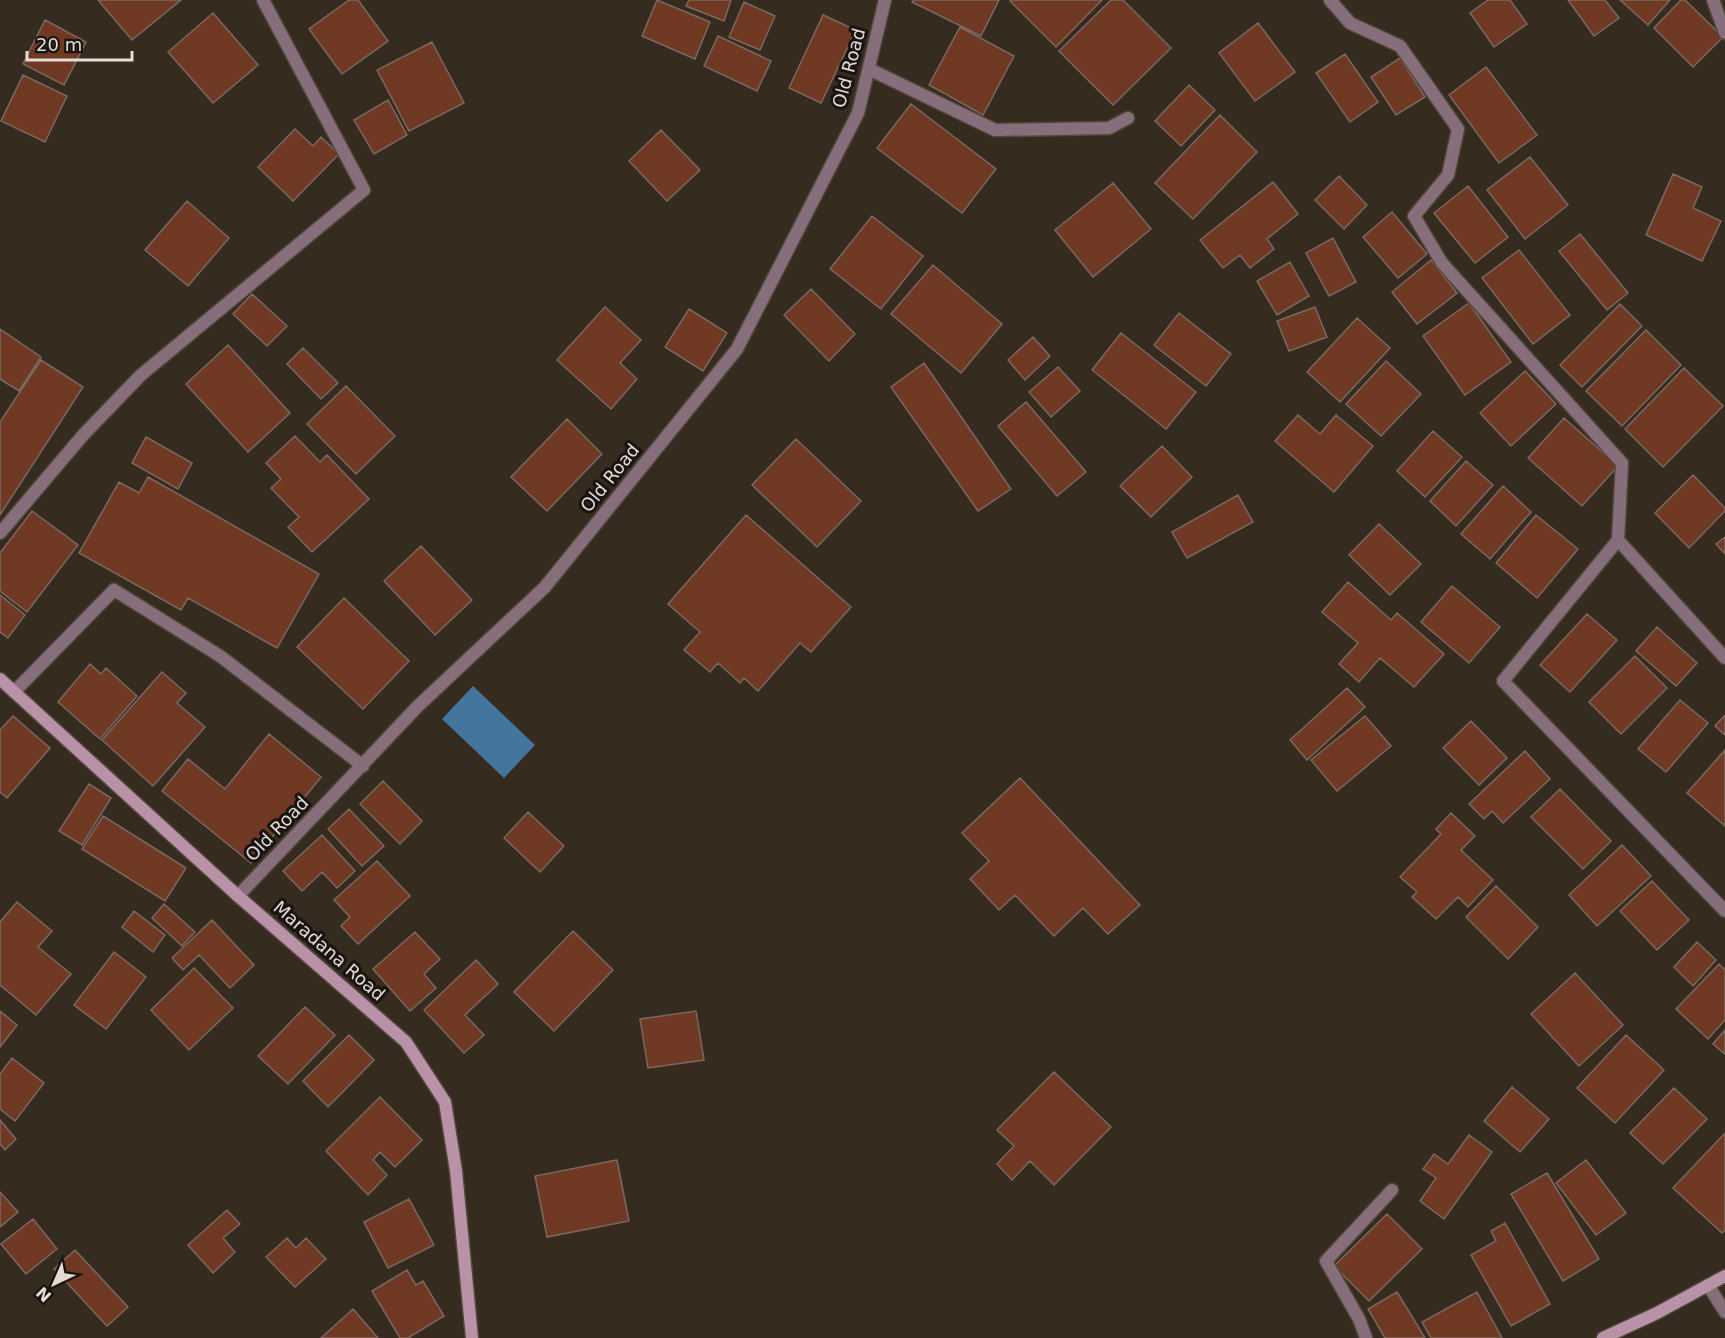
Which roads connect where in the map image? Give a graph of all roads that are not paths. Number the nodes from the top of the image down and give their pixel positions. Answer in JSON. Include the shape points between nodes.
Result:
{"nodes":[{"id":1,"x":263,"y":0,"type":"edge"},
{"id":2,"x":885,"y":0,"type":"edge"},
{"id":3,"x":1330,"y":0,"type":"edge"},
{"id":4,"x":1713,"y":0,"type":"edge"},
{"id":5,"x":1725,"y":33,"type":"edge"},
{"id":6,"x":869,"y":69,"type":"junction"},
{"id":7,"x":1128,"y":118,"type":"dead end"},
{"id":8,"x":0,"y":533,"type":"edge"},
{"id":9,"x":1618,"y":540,"type":"junction"},
{"id":10,"x":1725,"y":658,"type":"edge"},
{"id":11,"x":0,"y":679,"type":"edge"},
{"id":12,"x":14,"y":692,"type":"junction"},
{"id":13,"x":363,"y":766,"type":"junction"},
{"id":14,"x":238,"y":896,"type":"junction"},
{"id":15,"x":1725,"y":911,"type":"edge"},
{"id":16,"x":1392,"y":1190,"type":"dead end"},
{"id":17,"x":1725,"y":1276,"type":"edge"},
{"id":18,"x":1708,"y":1285,"type":"junction"},
{"id":19,"x":1725,"y":1312,"type":"edge"},
{"id":20,"x":472,"y":1338,"type":"edge"},
{"id":21,"x":1366,"y":1338,"type":"edge"},
{"id":22,"x":1603,"y":1338,"type":"edge"}],
"edges":[{"from":1,"to":8,"type":"street","via":[[364,190],[141,375],[84,434]]},
{"from":2,"to":6,"type":"street","name":"Old Road"},
{"from":3,"to":9,"type":"street","via":[[1350,23],[1400,46],[1458,129],[1448,175],[1414,216],[1442,263],[1622,463]]},
{"from":4,"to":5,"type":"street"},
{"from":6,"to":7,"type":"street","via":[[995,130],[1109,128]]},
{"from":6,"to":13,"type":"street","name":"Old Road","via":[[858,113],[737,349],[545,587],[417,707]]},
{"from":9,"to":10,"type":"street"},
{"from":9,"to":15,"type":"street","via":[[1503,681]]},
{"from":11,"to":12,"type":"street","name":"Maradana Road"},
{"from":12,"to":13,"type":"street","via":[[114,590],[220,656]]},
{"from":12,"to":14,"type":"street","name":"Maradana Road"},
{"from":13,"to":14,"type":"street","name":"Old Road"},
{"from":14,"to":20,"type":"street","name":"Maradana Road","via":[[406,1042],[445,1102],[456,1171]]},
{"from":16,"to":21,"type":"street","via":[[1326,1261]]},
{"from":17,"to":18,"type":"street"},
{"from":18,"to":19,"type":"street"},
{"from":18,"to":22,"type":"street"}]}
